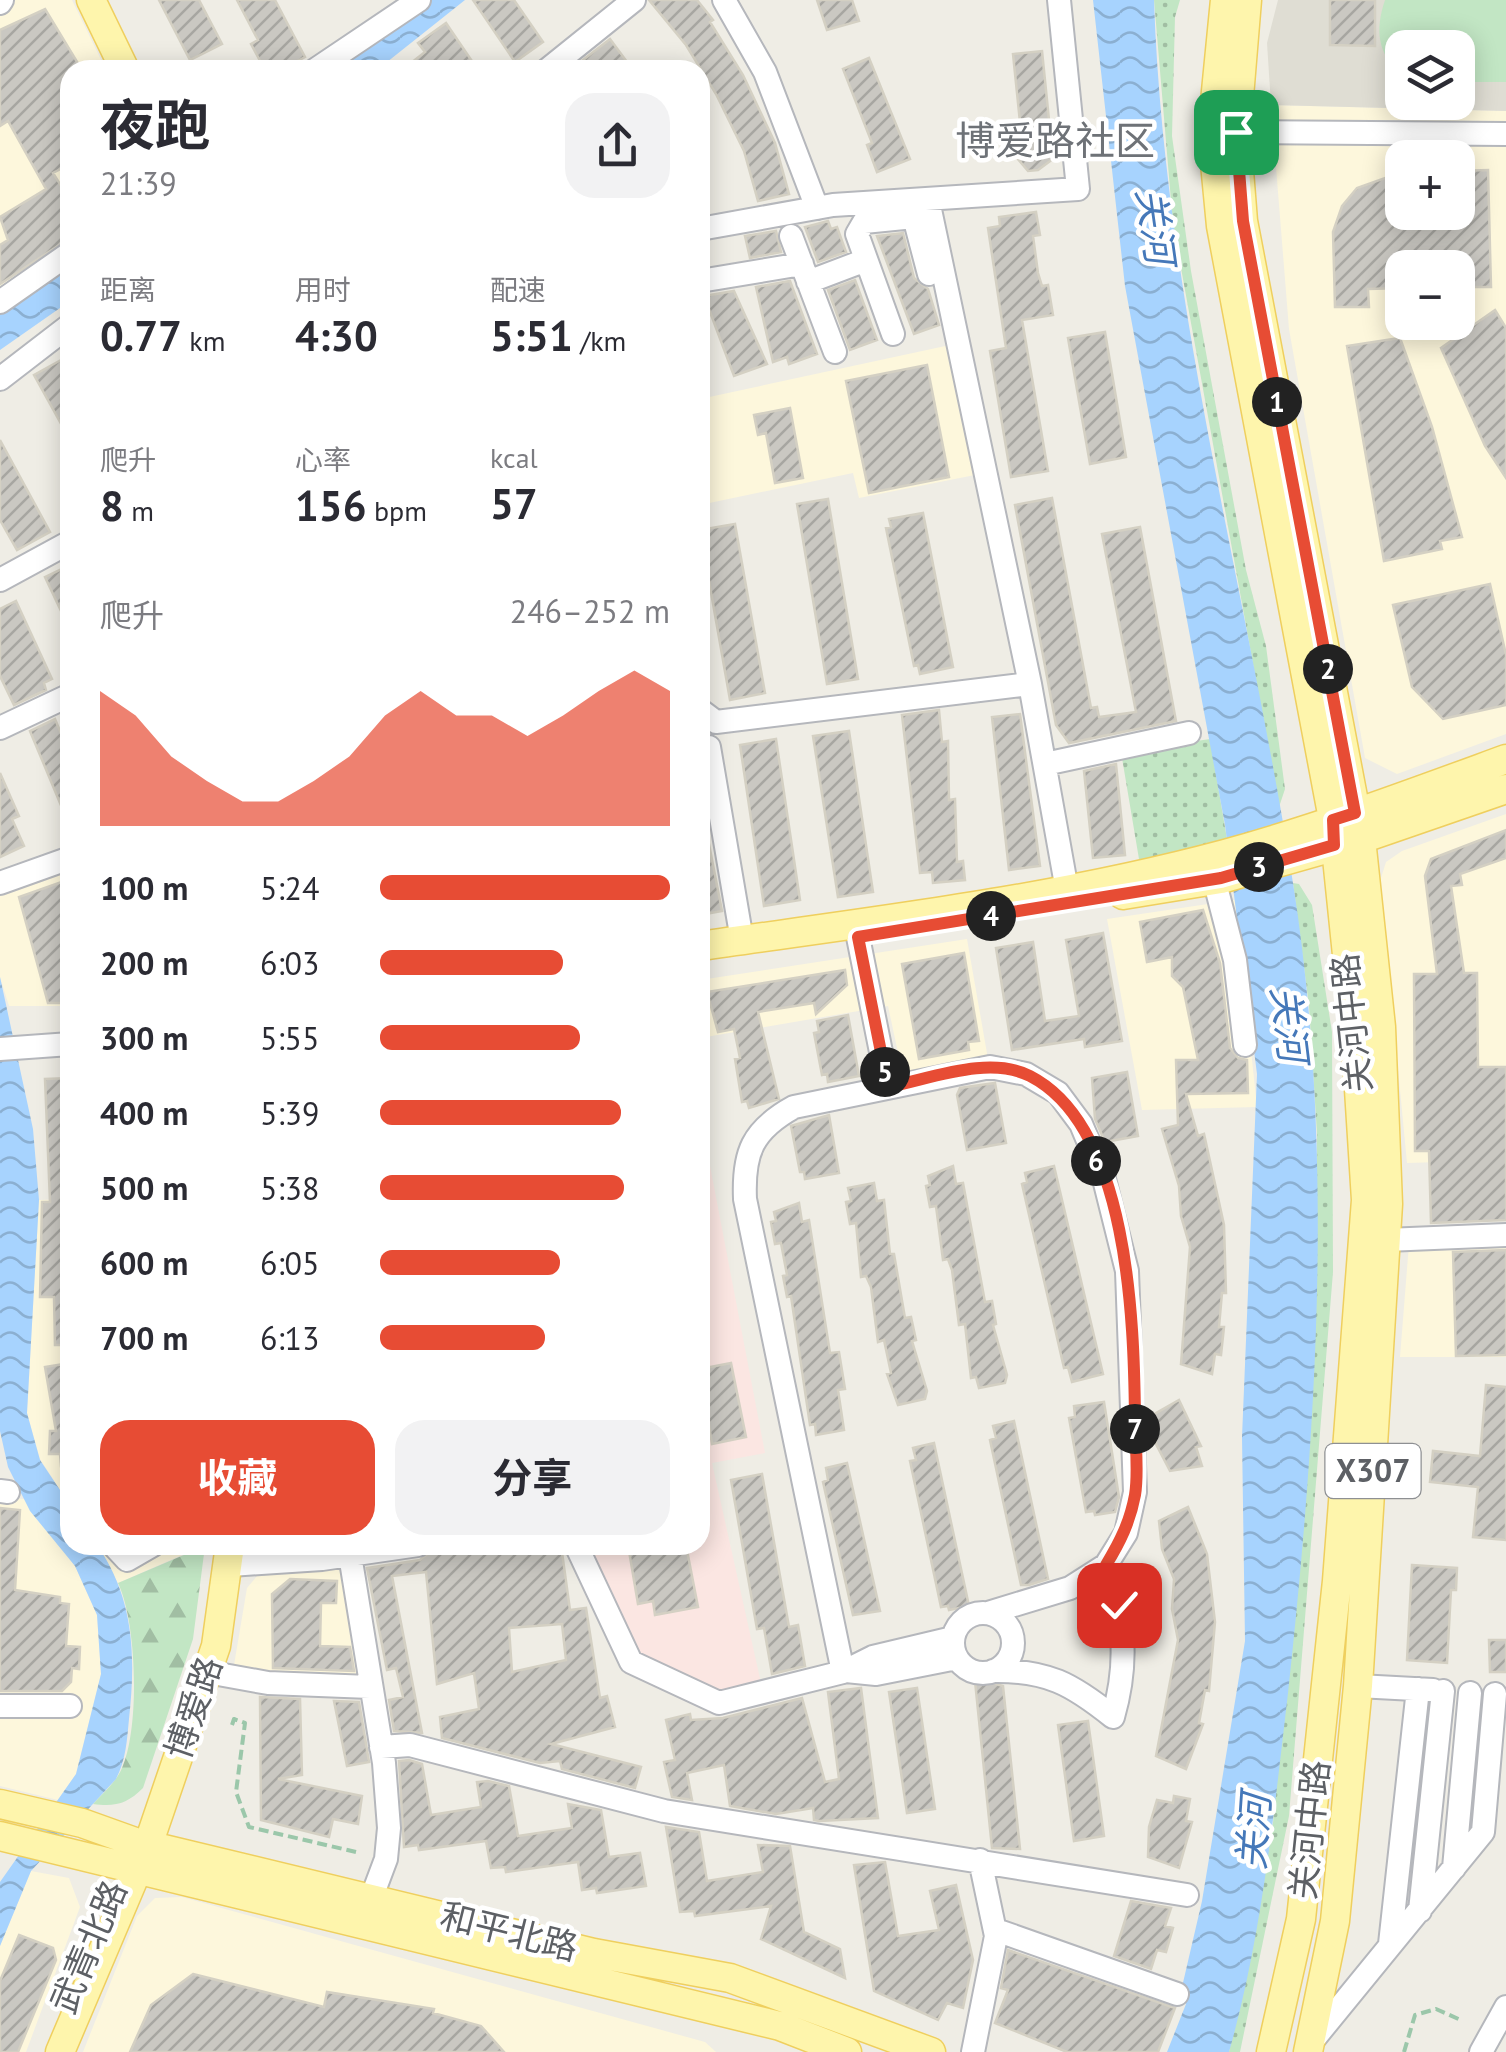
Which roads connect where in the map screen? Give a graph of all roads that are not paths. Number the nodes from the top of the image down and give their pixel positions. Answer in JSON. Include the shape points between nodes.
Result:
{"nodes":[{"id":1,"x":78,"y":0,"type":"edge"},
{"id":2,"x":90,"y":0,"type":"edge"},
{"id":3,"x":418,"y":0,"type":"edge"},
{"id":4,"x":634,"y":0,"type":"edge"},
{"id":5,"x":724,"y":0,"type":"edge"},
{"id":6,"x":1059,"y":0,"type":"edge"},
{"id":7,"x":1224,"y":0,"type":"edge"},
{"id":8,"x":1247,"y":0,"type":"edge"},
{"id":9,"x":392,"y":7,"type":"edge"},
{"id":10,"x":108,"y":60,"type":"edge"},
{"id":11,"x":120,"y":60,"type":"edge"},
{"id":12,"x":327,"y":60,"type":"edge"},
{"id":13,"x":559,"y":60,"type":"edge"},
{"id":14,"x":1224,"y":132,"type":"junction"},
{"id":15,"x":1506,"y":134,"type":"edge"},
{"id":16,"x":928,"y":200,"type":"junction"},
{"id":17,"x":817,"y":208,"type":"junction"},
{"id":18,"x":710,"y":227,"type":"edge"},
{"id":19,"x":791,"y":236,"type":"dead end"},
{"id":20,"x":866,"y":260,"type":"junction"},
{"id":21,"x":60,"y":261,"type":"edge"},
{"id":22,"x":805,"y":273,"type":"junction"},
{"id":23,"x":929,"y":274,"type":"dead end"},
{"id":24,"x":710,"y":280,"type":"edge"},
{"id":25,"x":0,"y":302,"type":"edge"},
{"id":26,"x":60,"y":333,"type":"edge"},
{"id":27,"x":893,"y":334,"type":"dead end"},
{"id":28,"x":835,"y":352,"type":"dead end"},
{"id":29,"x":0,"y":379,"type":"edge"},
{"id":30,"x":60,"y":547,"type":"edge"},
{"id":31,"x":0,"y":580,"type":"edge"},
{"id":32,"x":1030,"y":684,"type":"junction"},
{"id":33,"x":60,"y":700,"type":"edge"},
{"id":34,"x":710,"y":718,"type":"edge"},
{"id":35,"x":0,"y":728,"type":"edge"},
{"id":36,"x":1189,"y":734,"type":"dead end"},
{"id":37,"x":710,"y":753,"type":"edge"},
{"id":38,"x":1506,"y":759,"type":"edge"},
{"id":39,"x":1045,"y":764,"type":"junction"},
{"id":40,"x":1506,"y":789,"type":"edge"},
{"id":41,"x":1332,"y":833,"type":"junction"},
{"id":42,"x":60,"y":862,"type":"edge"},
{"id":43,"x":1218,"y":871,"type":"junction"},
{"id":44,"x":0,"y":883,"type":"edge"},
{"id":45,"x":1066,"y":890,"type":"junction"},
{"id":46,"x":858,"y":937,"type":"junction"},
{"id":47,"x":742,"y":940,"type":"junction"},
{"id":48,"x":710,"y":945,"type":"edge"},
{"id":49,"x":710,"y":959,"type":"edge"},
{"id":50,"x":60,"y":1031,"type":"edge"},
{"id":51,"x":0,"y":1034,"type":"edge"},
{"id":52,"x":27,"y":1039,"type":"junction"},
{"id":53,"x":60,"y":1043,"type":"edge"},
{"id":54,"x":1245,"y":1045,"type":"dead end"},
{"id":55,"x":0,"y":1049,"type":"edge"},
{"id":56,"x":888,"y":1087,"type":"junction"},
{"id":57,"x":1506,"y":1236,"type":"edge"},
{"id":58,"x":1386,"y":1248,"type":"junction"},
{"id":59,"x":225,"y":1555,"type":"edge"},
{"id":60,"x":226,"y":1555,"type":"edge"},
{"id":61,"x":350,"y":1555,"type":"edge"},
{"id":62,"x":581,"y":1555,"type":"edge"},
{"id":63,"x":1106,"y":1565,"type":"junction"},
{"id":64,"x":988,"y":1613,"type":"junction"},
{"id":65,"x":955,"y":1648,"type":"junction"},
{"id":66,"x":994,"y":1671,"type":"junction"},
{"id":67,"x":207,"y":1672,"type":"junction"},
{"id":68,"x":843,"y":1672,"type":"junction"},
{"id":69,"x":1358,"y":1686,"type":"junction"},
{"id":70,"x":370,"y":1687,"type":"junction"},
{"id":71,"x":1418,"y":1689,"type":"junction"},
{"id":72,"x":1443,"y":1691,"type":"junction"},
{"id":73,"x":1470,"y":1692,"type":"junction"},
{"id":74,"x":1501,"y":1694,"type":"edge"},
{"id":75,"x":0,"y":1706,"type":"edge"},
{"id":76,"x":70,"y":1706,"type":"dead end"},
{"id":77,"x":381,"y":1748,"type":"junction"},
{"id":78,"x":0,"y":1804,"type":"edge"},
{"id":79,"x":9,"y":1838,"type":"edge"},
{"id":80,"x":136,"y":1854,"type":"junction"},
{"id":81,"x":980,"y":1860,"type":"junction"},
{"id":82,"x":1454,"y":1869,"type":"junction"},
{"id":83,"x":1187,"y":1895,"type":"dead end"},
{"id":84,"x":371,"y":1899,"type":"junction"},
{"id":85,"x":1420,"y":1910,"type":"junction"},
{"id":86,"x":996,"y":1930,"type":"junction"},
{"id":87,"x":1390,"y":1946,"type":"junction"},
{"id":88,"x":1177,"y":1994,"type":"dead end"},
{"id":89,"x":1506,"y":2007,"type":"edge"},
{"id":90,"x":793,"y":2043,"type":"edge"},
{"id":91,"x":1313,"y":2049,"type":"edge"},
{"id":92,"x":45,"y":2052,"type":"edge"},
{"id":93,"x":60,"y":2052,"type":"edge"},
{"id":94,"x":847,"y":2052,"type":"edge"},
{"id":95,"x":931,"y":2052,"type":"edge"},
{"id":96,"x":974,"y":2052,"type":"edge"},
{"id":97,"x":1271,"y":2052,"type":"edge"},
{"id":98,"x":1481,"y":2052,"type":"edge"}],
"edges":[{"from":1,"to":10,"type":"street"},
{"from":2,"to":11,"type":"main road"},
{"from":3,"to":9,"type":"street"},
{"from":4,"to":13,"type":"street"},
{"from":5,"to":17,"type":"street","via":[[765,72]]},
{"from":6,"to":16,"type":"street","via":[[1078,189]]},
{"from":7,"to":14,"type":"main road","name":"关河中路"},
{"from":8,"to":14,"type":"main road","name":"关河中路"},
{"from":9,"to":12,"type":"street"},
{"from":14,"to":15,"type":"street"},
{"from":14,"to":41,"type":"main road","name":"关河中路","via":[[1243,221]]},
{"from":16,"to":17,"type":"street"},
{"from":16,"to":32,"type":"street"},
{"from":17,"to":18,"type":"street"},
{"from":19,"to":22,"type":"street"},
{"from":20,"to":22,"type":"street"},
{"from":20,"to":23,"type":"street","via":[[857,234],[864,222],[914,217]]},
{"from":20,"to":27,"type":"street"},
{"from":21,"to":25,"type":"street"},
{"from":22,"to":24,"type":"street"},
{"from":22,"to":28,"type":"street"},
{"from":26,"to":29,"type":"street"},
{"from":30,"to":31,"type":"street"},
{"from":32,"to":34,"type":"street","via":[[716,722]]},
{"from":32,"to":39,"type":"street"},
{"from":33,"to":35,"type":"street"},
{"from":36,"to":39,"type":"street"},
{"from":37,"to":47,"type":"street"},
{"from":38,"to":41,"type":"main road"},
{"from":39,"to":45,"type":"street"},
{"from":40,"to":41,"type":"main road"},
{"from":41,"to":43,"type":"main road"},
{"from":41,"to":58,"type":"main road","name":"关河中路","via":[[1381,1027]]},
{"from":41,"to":97,"type":"main road","name":"关河中路","via":[[1366,1200],[1337,1582],[1301,1919]]},
{"from":42,"to":44,"type":"street"},
{"from":43,"to":45,"type":"main road"},
{"from":43,"to":46,"type":"main road"},
{"from":43,"to":54,"type":"street"},
{"from":45,"to":47,"type":"main road"},
{"from":46,"to":49,"type":"main road"},
{"from":46,"to":56,"type":"street"},
{"from":47,"to":48,"type":"main road"},
{"from":50,"to":52,"type":"street"},
{"from":51,"to":52,"type":"street"},
{"from":52,"to":53,"type":"street"},
{"from":52,"to":55,"type":"street"},
{"from":56,"to":63,"type":"street","via":[[990,1067],[1026,1074],[1058,1093],[1081,1124],[1104,1179],[1128,1271],[1136,1492],[1126,1533]]},
{"from":56,"to":68,"type":"street","via":[[794,1107],[769,1121],[743,1160],[745,1199]]},
{"from":57,"to":58,"type":"street"},
{"from":58,"to":69,"type":"main road","name":"关河中路","number":"X307"},
{"from":59,"to":80,"type":"street","via":[[205,1644]]},
{"from":60,"to":67,"type":"main road","name":"博爱路"},
{"from":61,"to":70,"type":"street"},
{"from":62,"to":68,"type":"street","via":[[631,1662],[718,1703]]},
{"from":63,"to":64,"type":"street","via":[[1070,1588]]},
{"from":63,"to":66,"type":"street","via":[[1126,1645],[1114,1717],[1077,1688],[1032,1670]]},
{"from":64,"to":65,"type":"street","via":[[969,1616]]},
{"from":64,"to":66,"type":"street","via":[[1004,1621],[1013,1638],[1009,1658]]},
{"from":65,"to":66,"type":"street","via":[[973,1671]]},
{"from":65,"to":68,"type":"street","via":[[876,1674]]},
{"from":67,"to":70,"type":"street","via":[[268,1683]]},
{"from":67,"to":80,"type":"main road","name":"博爱路"},
{"from":69,"to":71,"type":"street"},
{"from":69,"to":91,"type":"main road","name":"关河中路","number":"X307","via":[[1335,1922]]},
{"from":70,"to":77,"type":"street"},
{"from":71,"to":72,"type":"street"},
{"from":71,"to":87,"type":"street"},
{"from":72,"to":73,"type":"street"},
{"from":72,"to":85,"type":"street"},
{"from":73,"to":74,"type":"street"},
{"from":73,"to":82,"type":"street"},
{"from":74,"to":82,"type":"street","via":[[1483,1832]]},
{"from":75,"to":76,"type":"street"},
{"from":77,"to":81,"type":"street","via":[[410,1745],[664,1811]]},
{"from":77,"to":84,"type":"street","via":[[389,1828]]},
{"from":78,"to":80,"type":"main road","name":"和平北路","via":[[82,1824]]},
{"from":79,"to":80,"type":"main road","name":"和平北路"},
{"from":80,"to":84,"type":"main road","name":"和平北路"},
{"from":80,"to":90,"type":"main road","name":"和平北路"},
{"from":80,"to":92,"type":"main road","name":"武青北路"},
{"from":80,"to":93,"type":"main road","name":"武青北路"},
{"from":81,"to":83,"type":"street"},
{"from":81,"to":86,"type":"street"},
{"from":82,"to":85,"type":"street"},
{"from":84,"to":95,"type":"main road","name":"和平北路","via":[[730,1978]]},
{"from":85,"to":87,"type":"street"},
{"from":86,"to":88,"type":"street"},
{"from":86,"to":96,"type":"street"},
{"from":87,"to":91,"type":"street"},
{"from":89,"to":98,"type":"street"},
{"from":90,"to":94,"type":"main road","name":"和平北路"}]}
